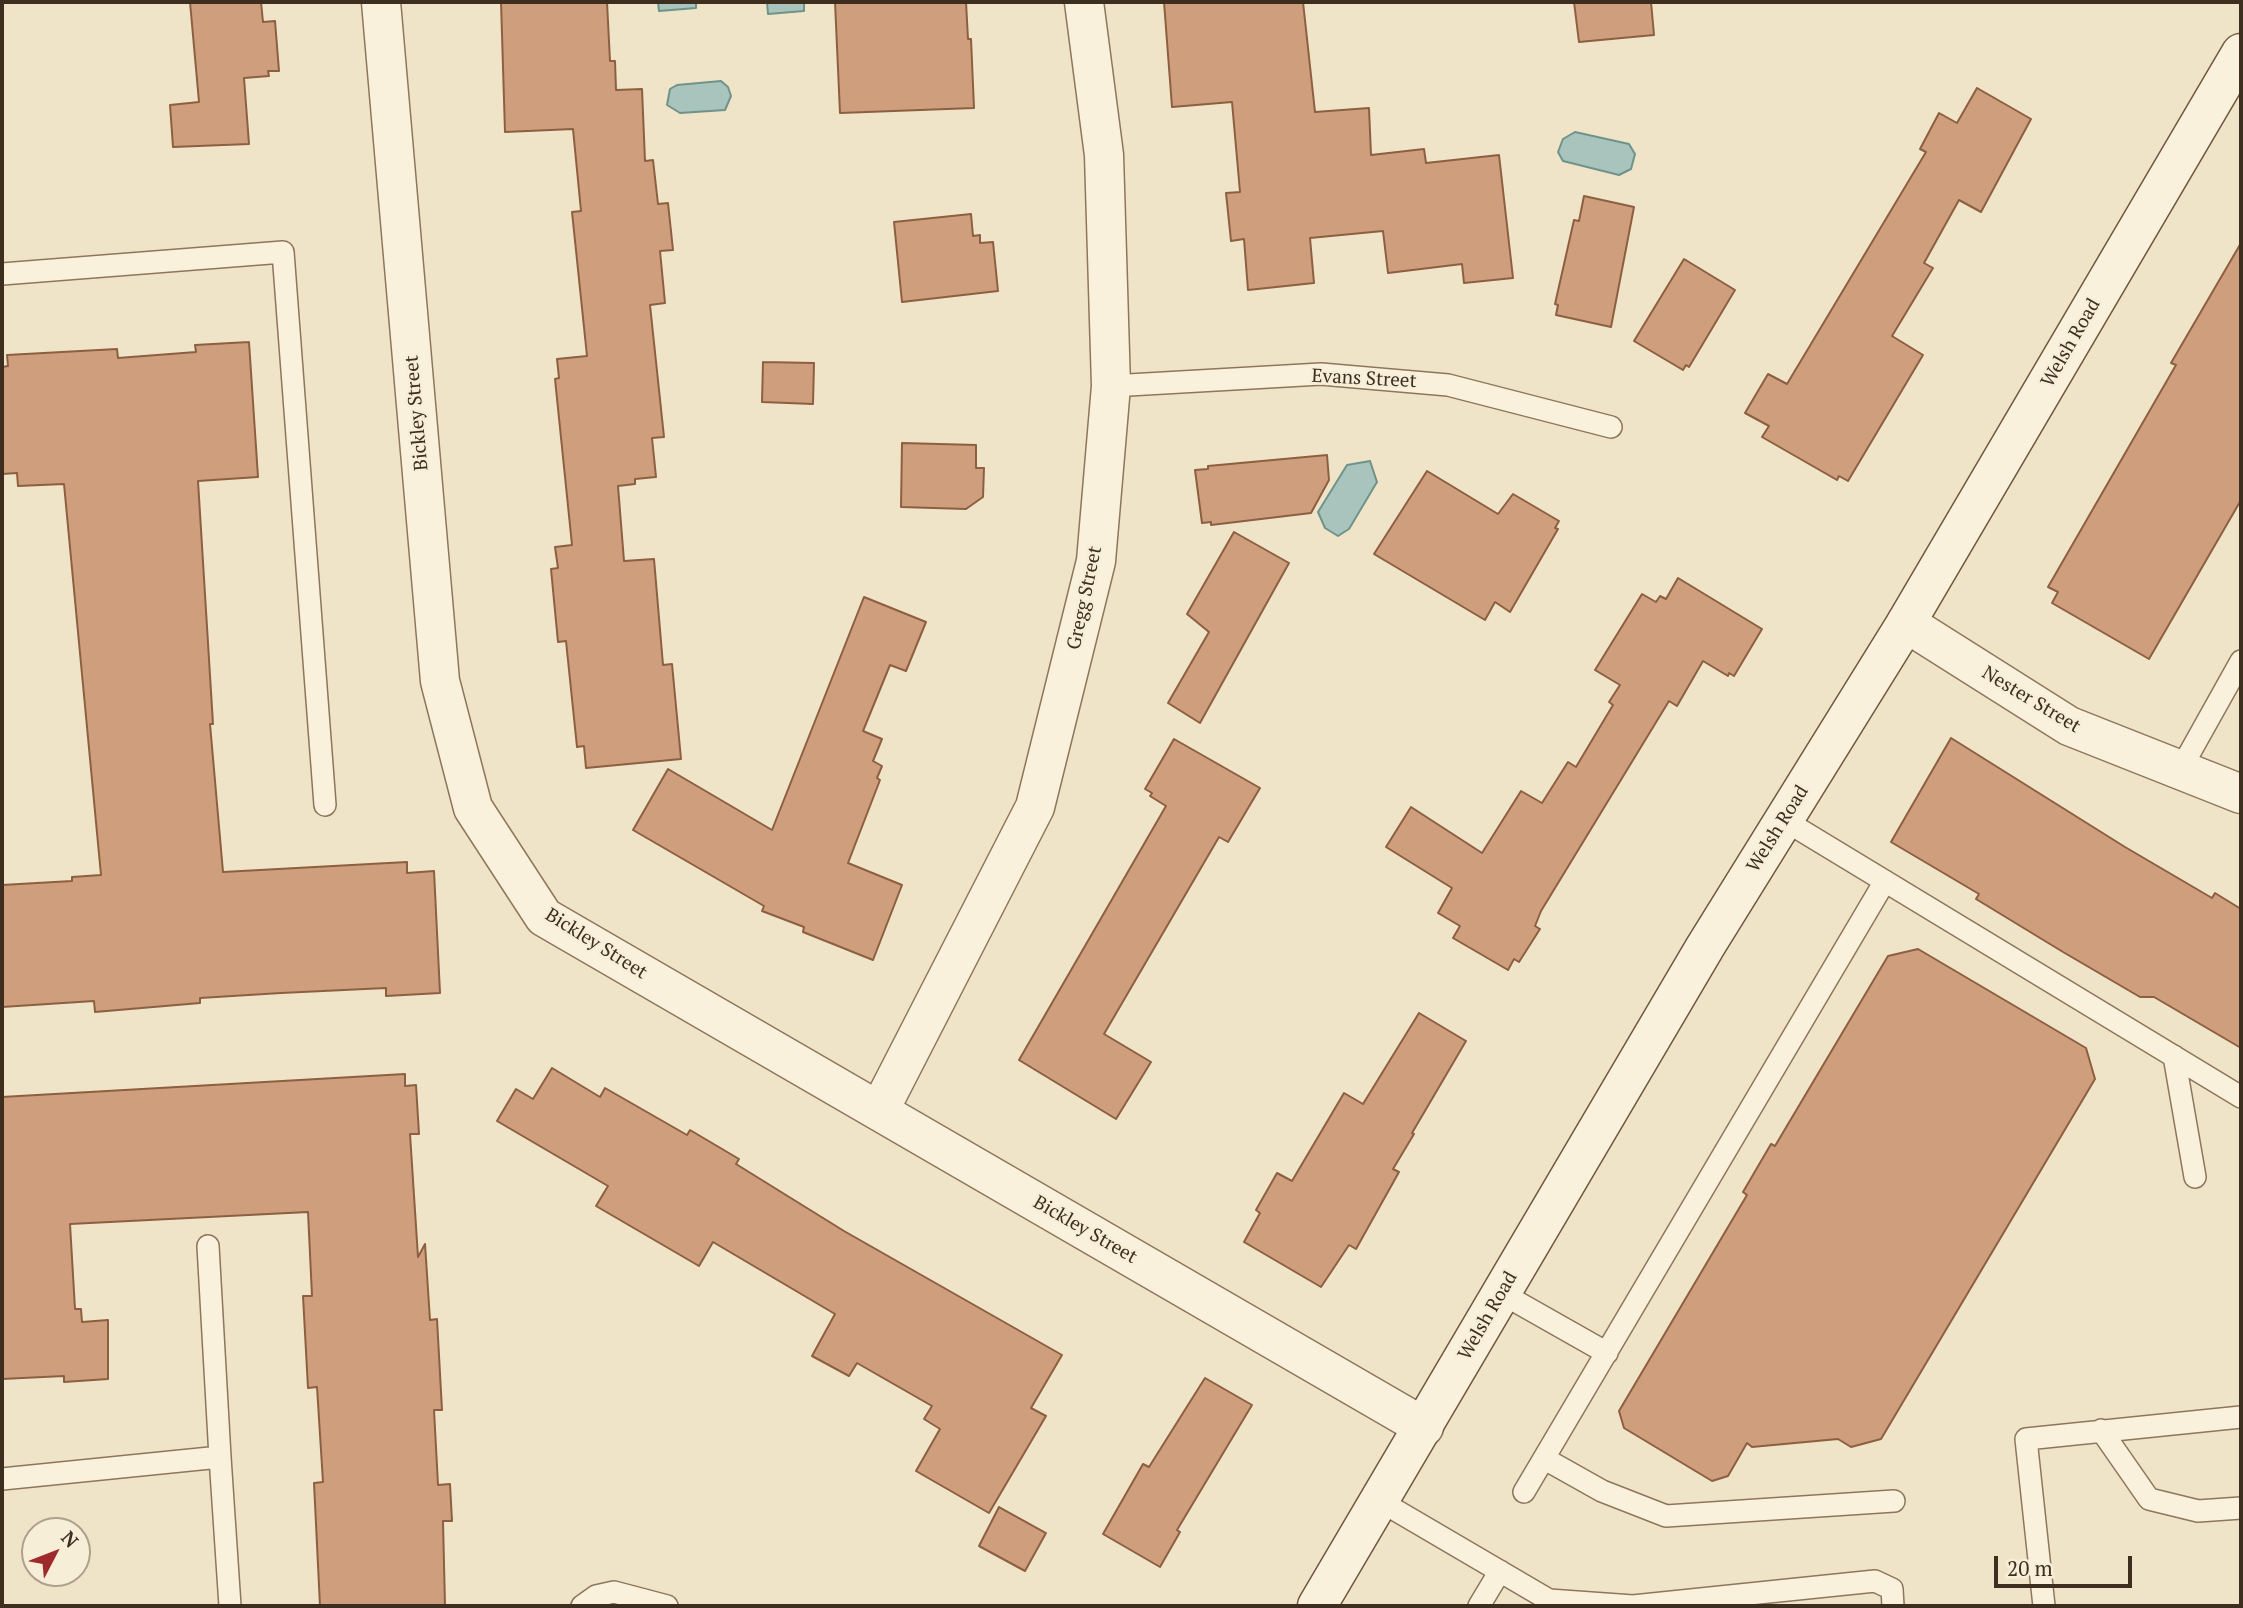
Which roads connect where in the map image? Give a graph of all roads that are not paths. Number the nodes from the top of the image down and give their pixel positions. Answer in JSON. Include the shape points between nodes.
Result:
{"nodes":[{"id":1,"x":381,"y":2,"type":"edge"},
{"id":2,"x":1084,"y":2,"type":"edge"},
{"id":3,"x":2241,"y":52,"type":"edge"},
{"id":4,"x":2,"y":274,"type":"edge"},
{"id":5,"x":1111,"y":386,"type":"junction"},
{"id":6,"x":1611,"y":427,"type":"dead end"},
{"id":7,"x":1906,"y":623,"type":"junction"},
{"id":8,"x":2241,"y":661,"type":"edge"},
{"id":9,"x":2179,"y":772,"type":"junction"},
{"id":10,"x":2241,"y":794,"type":"edge"},
{"id":11,"x":325,"y":805,"type":"dead end"},
{"id":12,"x":1784,"y":820,"type":"junction"},
{"id":13,"x":1885,"y":881,"type":"junction"},
{"id":14,"x":2174,"y":1056,"type":"junction"},
{"id":15,"x":2241,"y":1097,"type":"edge"},
{"id":16,"x":879,"y":1111,"type":"junction"},
{"id":17,"x":2195,"y":1177,"type":"dead end"},
{"id":18,"x":208,"y":1246,"type":"dead end"},
{"id":19,"x":1500,"y":1293,"type":"junction"},
{"id":20,"x":1606,"y":1353,"type":"junction"},
{"id":21,"x":2241,"y":1417,"type":"edge"},
{"id":22,"x":1424,"y":1427,"type":"junction"},
{"id":23,"x":2101,"y":1430,"type":"junction"},
{"id":24,"x":220,"y":1457,"type":"junction"},
{"id":25,"x":1545,"y":1459,"type":"junction"},
{"id":26,"x":2,"y":1479,"type":"edge"},
{"id":27,"x":1524,"y":1492,"type":"dead end"},
{"id":28,"x":1380,"y":1501,"type":"junction"},
{"id":29,"x":1894,"y":1501,"type":"dead end"},
{"id":30,"x":2241,"y":1508,"type":"edge"},
{"id":31,"x":1500,"y":1571,"type":"junction"},
{"id":32,"x":230,"y":1606,"type":"edge"},
{"id":33,"x":582,"y":1606,"type":"edge"},
{"id":34,"x":667,"y":1606,"type":"edge"},
{"id":35,"x":1317,"y":1606,"type":"edge"},
{"id":36,"x":1479,"y":1606,"type":"edge"},
{"id":37,"x":1893,"y":1606,"type":"edge"},
{"id":38,"x":2043,"y":1606,"type":"edge"}],
"edges":[{"from":1,"to":16,"type":"street","name":"Bickley Street","via":[[440,681],[473,808],[544,917]]},
{"from":2,"to":5,"type":"street","name":"Gregg Street","via":[[1104,155]]},
{"from":3,"to":7,"type":"street","name":"Welsh Road"},
{"from":4,"to":11,"type":"lane","via":[[283,252]]},
{"from":5,"to":6,"type":"lane","name":"Evans Street","via":[[1321,374],[1435,383]]},
{"from":5,"to":16,"type":"street","name":"Gregg Street","via":[[1096,561],[1035,807]]},
{"from":7,"to":9,"type":"street","name":"Nester Street","via":[[2069,726]]},
{"from":7,"to":12,"type":"street","name":"Welsh Road"},
{"from":8,"to":9,"type":"lane"},
{"from":9,"to":10,"type":"street","name":"Nester Street"},
{"from":12,"to":13,"type":"lane"},
{"from":12,"to":19,"type":"street","name":"Welsh Road"},
{"from":13,"to":14,"type":"lane"},
{"from":13,"to":20,"type":"lane"},
{"from":14,"to":15,"type":"lane"},
{"from":14,"to":17,"type":"lane"},
{"from":16,"to":22,"type":"street","name":"Bickley Street"},
{"from":18,"to":24,"type":"lane"},
{"from":19,"to":20,"type":"lane"},
{"from":19,"to":22,"type":"street","name":"Welsh Road"},
{"from":20,"to":25,"type":"lane"},
{"from":21,"to":23,"type":"lane"},
{"from":22,"to":28,"type":"street","name":"Welsh Road"},
{"from":23,"to":30,"type":"lane","via":[[2148,1499],[2198,1511]]},
{"from":23,"to":38,"type":"lane","via":[[2026,1439]]},
{"from":24,"to":26,"type":"lane"},
{"from":24,"to":32,"type":"lane"},
{"from":25,"to":27,"type":"lane"},
{"from":25,"to":29,"type":"lane","via":[[1602,1490],[1667,1516]]},
{"from":28,"to":31,"type":"lane"},
{"from":28,"to":35,"type":"street","name":"Welsh Road"},
{"from":31,"to":36,"type":"lane"},
{"from":31,"to":37,"type":"lane","via":[[1549,1600],[1633,1606],[1875,1581],[1892,1589]]},
{"from":33,"to":34,"type":"lane","via":[[596,1596],[614,1592]]}]}
